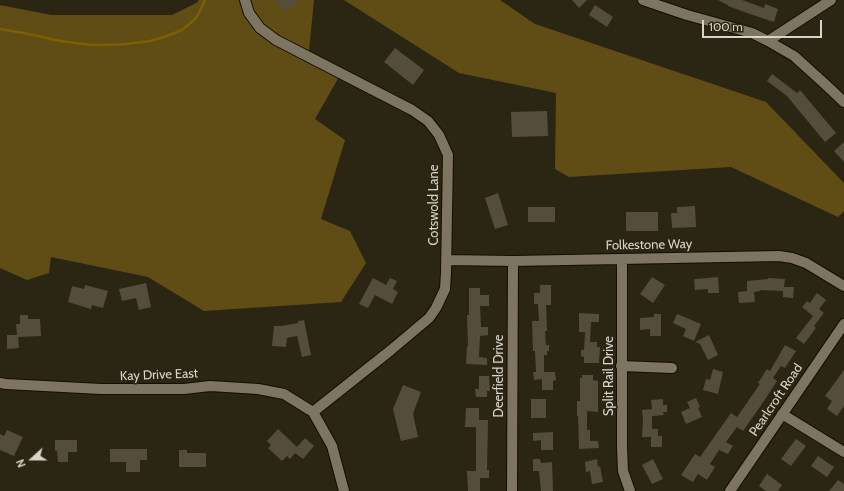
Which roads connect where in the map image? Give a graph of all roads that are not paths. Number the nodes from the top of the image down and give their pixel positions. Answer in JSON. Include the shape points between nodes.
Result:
{"nodes":[{"id":1,"x":245,"y":0,"type":"edge"},
{"id":2,"x":643,"y":0,"type":"edge"},
{"id":3,"x":831,"y":0,"type":"edge"},
{"id":4,"x":768,"y":41,"type":"junction"},
{"id":5,"x":844,"y":102,"type":"edge"},
{"id":6,"x":622,"y":259,"type":"junction"},
{"id":7,"x":447,"y":260,"type":"junction"},
{"id":8,"x":513,"y":261,"type":"junction"},
{"id":9,"x":844,"y":286,"type":"edge"},
{"id":10,"x":844,"y":324,"type":"edge"},
{"id":11,"x":621,"y":366,"type":"junction"},
{"id":12,"x":672,"y":368,"type":"dead end"},
{"id":13,"x":0,"y":383,"type":"edge"},
{"id":14,"x":313,"y":412,"type":"junction"},
{"id":15,"x":782,"y":414,"type":"junction"},
{"id":16,"x":844,"y":452,"type":"edge"},
{"id":17,"x":344,"y":491,"type":"edge"},
{"id":18,"x":512,"y":491,"type":"edge"},
{"id":19,"x":630,"y":491,"type":"edge"},
{"id":20,"x":730,"y":491,"type":"edge"}],
"edges":[{"from":1,"to":7,"type":"street","name":"Cotswold Lane","via":[[249,13],[260,28],[276,40],[412,110],[428,121],[439,135],[448,156]]},
{"from":2,"to":4,"type":"street"},
{"from":3,"to":4,"type":"street"},
{"from":4,"to":5,"type":"street","via":[[794,56]]},
{"from":6,"to":8,"type":"street","name":"Folkestone Way"},
{"from":6,"to":9,"type":"street","name":"Folkestone Way","via":[[779,256],[806,263]]},
{"from":6,"to":11,"type":"street","name":"Split Rail Drive"},
{"from":7,"to":8,"type":"street","name":"Folkestone Way"},
{"from":7,"to":14,"type":"street","name":"Cotswold Lane","via":[[445,289],[429,318]]},
{"from":8,"to":18,"type":"street","name":"Deerfield Drive"},
{"from":10,"to":15,"type":"street","name":"Pearlcroft Road"},
{"from":11,"to":12,"type":"street"},
{"from":11,"to":19,"type":"street","name":"Split Rail Drive","via":[[623,471]]},
{"from":13,"to":14,"type":"street","name":"Kay Drive East","via":[[101,390],[184,389],[210,386],[258,389],[284,394]]},
{"from":14,"to":17,"type":"street","via":[[332,446]]},
{"from":15,"to":16,"type":"street"},
{"from":15,"to":20,"type":"street","name":"Pearlcroft Road"}]}
